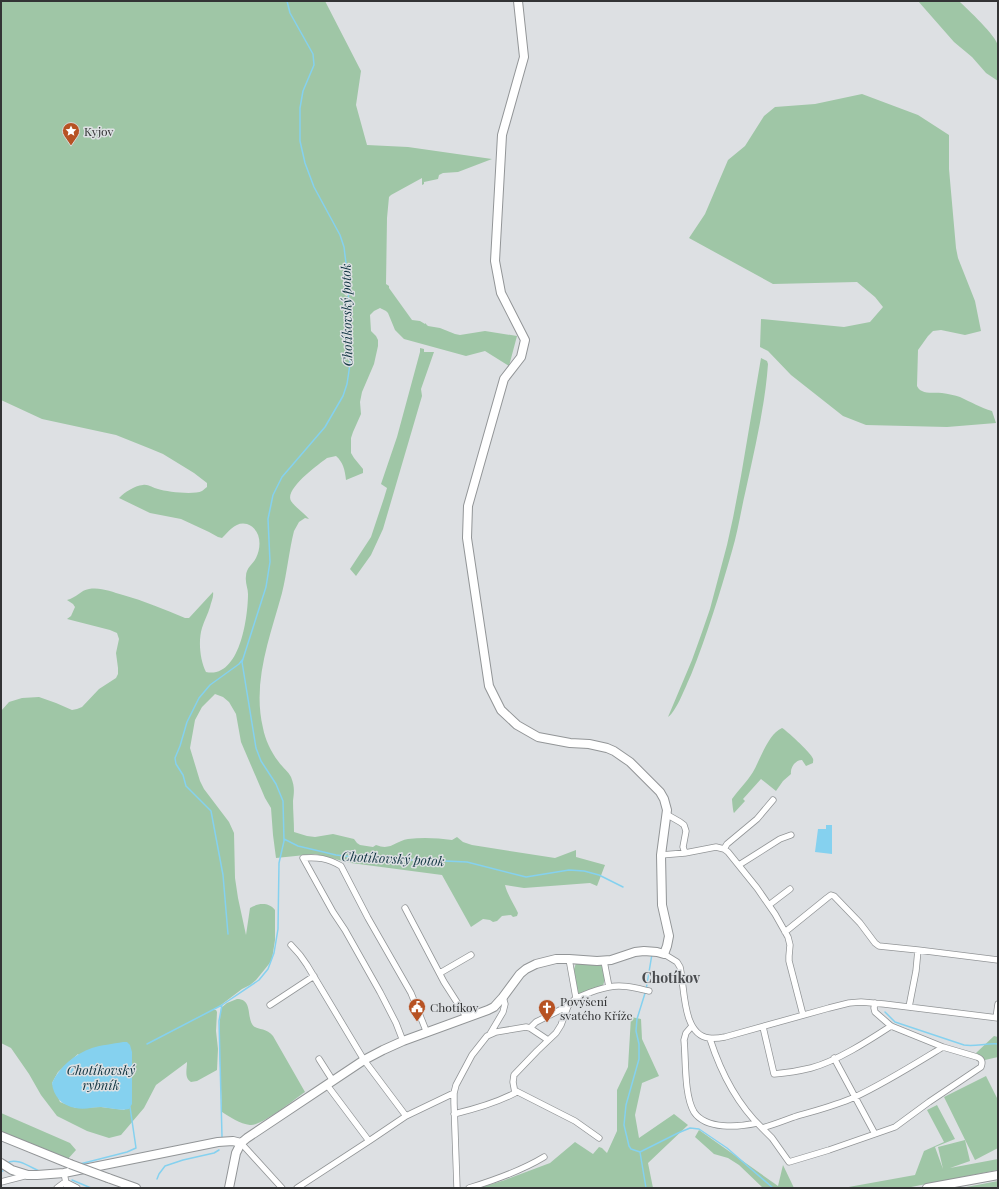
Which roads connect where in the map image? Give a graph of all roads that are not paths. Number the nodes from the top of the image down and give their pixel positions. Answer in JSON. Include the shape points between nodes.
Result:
{"nodes":[{"id":1,"x":518,"y":1,"type":"edge"},
{"id":2,"x":773,"y":800,"type":"dead end"},
{"id":3,"x":666,"y":814,"type":"junction"},
{"id":4,"x":791,"y":835,"type":"dead end"},
{"id":5,"x":724,"y":849,"type":"junction"},
{"id":6,"x":685,"y":853,"type":"junction"},
{"id":7,"x":661,"y":855,"type":"junction"},
{"id":8,"x":739,"y":865,"type":"junction"},
{"id":9,"x":790,"y":890,"type":"dead end"},
{"id":10,"x":769,"y":905,"type":"junction"},
{"id":11,"x":405,"y":908,"type":"dead end"},
{"id":12,"x":785,"y":932,"type":"junction"},
{"id":13,"x":291,"y":945,"type":"dead end"},
{"id":14,"x":918,"y":950,"type":"junction"},
{"id":15,"x":657,"y":952,"type":"junction"},
{"id":16,"x":471,"y":955,"type":"dead end"},
{"id":17,"x":569,"y":959,"type":"junction"},
{"id":18,"x":998,"y":960,"type":"edge"},
{"id":19,"x":604,"y":961,"type":"junction"},
{"id":20,"x":440,"y":973,"type":"junction"},
{"id":21,"x":314,"y":976,"type":"junction"},
{"id":22,"x":609,"y":986,"type":"junction"},
{"id":23,"x":647,"y":990,"type":"dead end"},
{"id":24,"x":503,"y":997,"type":"junction"},
{"id":25,"x":576,"y":998,"type":"junction"},
{"id":26,"x":875,"y":1003,"type":"junction"},
{"id":27,"x":998,"y":1004,"type":"edge"},
{"id":28,"x":270,"y":1005,"type":"dead end"},
{"id":29,"x":568,"y":1006,"type":"junction"},
{"id":30,"x":909,"y":1007,"type":"junction"},
{"id":31,"x":804,"y":1015,"type":"junction"},
{"id":32,"x":467,"y":1018,"type":"junction"},
{"id":33,"x":997,"y":1018,"type":"edge"},
{"id":34,"x":692,"y":1026,"type":"junction"},
{"id":35,"x":891,"y":1026,"type":"junction"},
{"id":36,"x":763,"y":1027,"type":"junction"},
{"id":37,"x":530,"y":1028,"type":"junction"},
{"id":38,"x":427,"y":1033,"type":"junction"},
{"id":39,"x":490,"y":1034,"type":"junction"},
{"id":40,"x":710,"y":1039,"type":"junction"},
{"id":41,"x":548,"y":1040,"type":"junction"},
{"id":42,"x":403,"y":1041,"type":"junction"},
{"id":43,"x":943,"y":1047,"type":"junction"},
{"id":44,"x":834,"y":1058,"type":"junction"},
{"id":45,"x":319,"y":1059,"type":"dead end"},
{"id":46,"x":364,"y":1060,"type":"junction"},
{"id":47,"x":330,"y":1083,"type":"junction"},
{"id":48,"x":516,"y":1091,"type":"junction"},
{"id":49,"x":454,"y":1094,"type":"junction"},
{"id":50,"x":855,"y":1097,"type":"junction"},
{"id":51,"x":454,"y":1114,"type":"junction"},
{"id":52,"x":406,"y":1116,"type":"junction"},
{"id":53,"x":757,"y":1123,"type":"junction"},
{"id":54,"x":762,"y":1128,"type":"junction"},
{"id":55,"x":875,"y":1134,"type":"junction"},
{"id":56,"x":1,"y":1136,"type":"edge"},
{"id":57,"x":599,"y":1138,"type":"dead end"},
{"id":58,"x":369,"y":1141,"type":"junction"},
{"id":59,"x":241,"y":1143,"type":"junction"},
{"id":60,"x":544,"y":1157,"type":"dead end"},
{"id":61,"x":1,"y":1163,"type":"edge"},
{"id":62,"x":64,"y":1173,"type":"junction"},
{"id":63,"x":28,"y":1175,"type":"junction"},
{"id":64,"x":998,"y":1175,"type":"edge"},
{"id":65,"x":1,"y":1182,"type":"edge"},
{"id":66,"x":65,"y":1182,"type":"junction"},
{"id":67,"x":56,"y":1188,"type":"edge"},
{"id":68,"x":67,"y":1188,"type":"edge"},
{"id":69,"x":77,"y":1188,"type":"edge"},
{"id":70,"x":136,"y":1188,"type":"edge"},
{"id":71,"x":229,"y":1188,"type":"edge"},
{"id":72,"x":282,"y":1188,"type":"edge"},
{"id":73,"x":297,"y":1188,"type":"edge"},
{"id":74,"x":457,"y":1188,"type":"edge"},
{"id":75,"x":469,"y":1188,"type":"edge"},
{"id":76,"x":927,"y":1188,"type":"edge"}],
"edges":[{"from":1,"to":3,"type":"street","via":[[524,56],[502,135],[495,261],[501,293],[525,340],[521,357],[504,379],[468,506],[467,538],[489,686],[500,710],[517,725],[538,737],[601,746],[621,755],[660,792],[666,806]]},
{"from":2,"to":5,"type":"street","via":[[757,819]]},
{"from":3,"to":6,"type":"street","via":[[684,825]]},
{"from":3,"to":7,"type":"street"},
{"from":4,"to":8,"type":"street","via":[[780,839]]},
{"from":5,"to":6,"type":"street","via":[[716,847]]},
{"from":5,"to":8,"type":"street"},
{"from":6,"to":7,"type":"street"},
{"from":7,"to":15,"type":"street","via":[[662,905],[669,936],[667,946]]},
{"from":8,"to":10,"type":"street"},
{"from":9,"to":10,"type":"street"},
{"from":10,"to":12,"type":"street"},
{"from":11,"to":20,"type":"street"},
{"from":12,"to":14,"type":"street","via":[[833,895],[860,923],[875,944]]},
{"from":12,"to":31,"type":"street","via":[[789,940],[790,961]]},
{"from":13,"to":21,"type":"street"},
{"from":14,"to":18,"type":"street"},
{"from":14,"to":30,"type":"street"},
{"from":15,"to":19,"type":"street","via":[[635,952]]},
{"from":15,"to":34,"type":"street","via":[[677,962],[680,967],[687,1014]]},
{"from":16,"to":20,"type":"street"},
{"from":17,"to":19,"type":"street"},
{"from":17,"to":24,"type":"street","via":[[556,959],[531,967],[518,977]]},
{"from":17,"to":25,"type":"street"},
{"from":19,"to":22,"type":"street"},
{"from":20,"to":32,"type":"street"},
{"from":21,"to":28,"type":"street"},
{"from":21,"to":46,"type":"street"},
{"from":22,"to":23,"type":"street"},
{"from":22,"to":25,"type":"street"},
{"from":24,"to":32,"type":"street","via":[[494,1007]]},
{"from":24,"to":39,"type":"street","via":[[503,1012]]},
{"from":25,"to":29,"type":"street"},
{"from":26,"to":30,"type":"street"},
{"from":26,"to":31,"type":"street","via":[[848,1003]]},
{"from":26,"to":35,"type":"street","via":[[875,1012]]},
{"from":27,"to":33,"type":"street"},
{"from":29,"to":37,"type":"street","via":[[536,1022]]},
{"from":29,"to":41,"type":"street","via":[[561,1025]]},
{"from":30,"to":33,"type":"street"},
{"from":31,"to":36,"type":"street"},
{"from":32,"to":38,"type":"street"},
{"from":34,"to":40,"type":"street","via":[[701,1036]]},
{"from":34,"to":53,"type":"street","via":[[684,1040],[687,1089],[695,1113],[712,1125],[736,1126]]},
{"from":35,"to":43,"type":"street"},
{"from":35,"to":44,"type":"street"},
{"from":36,"to":40,"type":"street"},
{"from":36,"to":44,"type":"street","via":[[774,1074],[811,1068]]},
{"from":37,"to":39,"type":"street"},
{"from":37,"to":41,"type":"street"},
{"from":38,"to":42,"type":"street"},
{"from":38,"to":42,"type":"street","via":[[411,993],[341,866],[317,857],[302,858],[380,992]]},
{"from":39,"to":49,"type":"street","via":[[472,1055]]},
{"from":40,"to":53,"type":"street","via":[[727,1082]]},
{"from":41,"to":48,"type":"street","via":[[514,1075]]},
{"from":42,"to":46,"type":"street"},
{"from":43,"to":50,"type":"street"},
{"from":43,"to":55,"type":"street","via":[[979,1058],[982,1062],[981,1067],[895,1127]]},
{"from":44,"to":50,"type":"street"},
{"from":45,"to":47,"type":"street"},
{"from":46,"to":47,"type":"street"},
{"from":46,"to":52,"type":"street"},
{"from":47,"to":58,"type":"street"},
{"from":47,"to":59,"type":"street"},
{"from":48,"to":51,"type":"street","via":[[494,1103]]},
{"from":48,"to":57,"type":"street","via":[[575,1121]]},
{"from":49,"to":51,"type":"street"},
{"from":49,"to":52,"type":"street"},
{"from":50,"to":54,"type":"street"},
{"from":50,"to":55,"type":"street"},
{"from":51,"to":74,"type":"street"},
{"from":52,"to":58,"type":"street"},
{"from":53,"to":54,"type":"street"},
{"from":54,"to":55,"type":"street","via":[[790,1162]]},
{"from":56,"to":70,"type":"street","bridge":true},
{"from":58,"to":73,"type":"street"},
{"from":59,"to":62,"type":"street","via":[[218,1142]]},
{"from":59,"to":71,"type":"street","via":[[236,1153]]},
{"from":59,"to":72,"type":"street"},
{"from":60,"to":75,"type":"street","via":[[506,1176]]},
{"from":61,"to":63,"type":"street"},
{"from":62,"to":63,"type":"street"},
{"from":62,"to":66,"type":"street"},
{"from":63,"to":65,"type":"street"},
{"from":64,"to":76,"type":"street"},
{"from":66,"to":67,"type":"street"},
{"from":66,"to":68,"type":"street"},
{"from":66,"to":69,"type":"street"}]}
